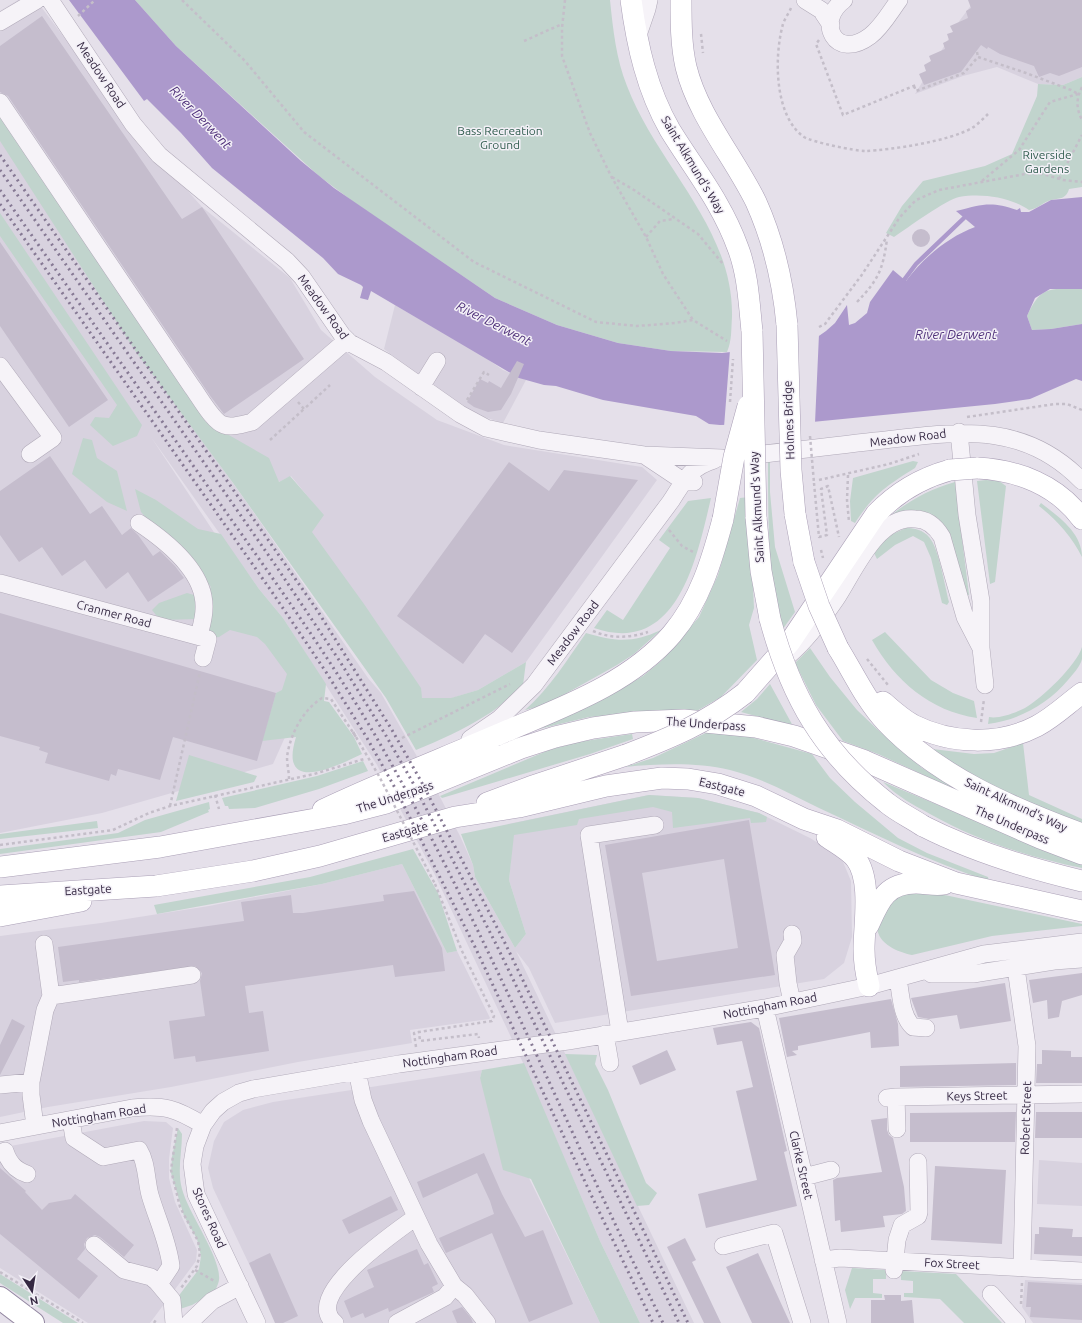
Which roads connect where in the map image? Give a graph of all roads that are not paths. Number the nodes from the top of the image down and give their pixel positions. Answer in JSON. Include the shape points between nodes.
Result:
{"nodes":[{"id":1,"x":37,"y":0,"type":"edge"},
{"id":2,"x":50,"y":0,"type":"edge"},
{"id":3,"x":631,"y":0,"type":"edge"},
{"id":4,"x":649,"y":0,"type":"edge"},
{"id":5,"x":681,"y":0,"type":"edge"},
{"id":6,"x":844,"y":0,"type":"edge"},
{"id":7,"x":899,"y":0,"type":"edge"},
{"id":8,"x":799,"y":3,"type":"edge"},
{"id":9,"x":0,"y":22,"type":"edge"},
{"id":10,"x":831,"y":25,"type":"junction"},
{"id":11,"x":637,"y":38,"type":"junction"},
{"id":12,"x":0,"y":102,"type":"edge"},
{"id":13,"x":352,"y":344,"type":"junction"},
{"id":14,"x":437,"y":361,"type":"dead end"},
{"id":15,"x":0,"y":366,"type":"edge"},
{"id":16,"x":421,"y":387,"type":"junction"},
{"id":17,"x":752,"y":392,"type":"junction"},
{"id":18,"x":959,"y":432,"type":"junction"},
{"id":19,"x":30,"y":454,"type":"dead end"},
{"id":20,"x":644,"y":455,"type":"junction"},
{"id":21,"x":722,"y":458,"type":"junction"},
{"id":22,"x":1082,"y":481,"type":"edge"},
{"id":23,"x":683,"y":482,"type":"junction"},
{"id":24,"x":795,"y":514,"type":"joint"},
{"id":25,"x":1082,"y":519,"type":"edge"},
{"id":26,"x":139,"y":523,"type":"dead end"},
{"id":27,"x":0,"y":583,"type":"edge"},
{"id":28,"x":199,"y":636,"type":"junction"},
{"id":29,"x":981,"y":648,"type":"junction"},
{"id":30,"x":204,"y":658,"type":"road end"},
{"id":31,"x":860,"y":665,"type":"junction"},
{"id":32,"x":985,"y":685,"type":"road end"},
{"id":33,"x":750,"y":688,"type":"junction"},
{"id":34,"x":1079,"y":693,"type":"edge"},
{"id":35,"x":438,"y":760,"type":"junction"},
{"id":36,"x":455,"y":817,"type":"junction"},
{"id":37,"x":804,"y":819,"type":"junction"},
{"id":38,"x":298,"y":821,"type":"junction"},
{"id":39,"x":655,"y":824,"type":"dead end"},
{"id":40,"x":1082,"y":834,"type":"edge"},
{"id":41,"x":1082,"y":854,"type":"edge"},
{"id":42,"x":0,"y":867,"type":"edge"},
{"id":43,"x":1082,"y":881,"type":"edge"},
{"id":44,"x":956,"y":883,"type":"junction"},
{"id":45,"x":156,"y":886,"type":"junction"},
{"id":46,"x":0,"y":896,"type":"edge"},
{"id":47,"x":1082,"y":911,"type":"edge"},
{"id":48,"x":0,"y":916,"type":"edge"},
{"id":49,"x":865,"y":932,"type":"junction"},
{"id":50,"x":792,"y":934,"type":"dead end"},
{"id":51,"x":1082,"y":942,"type":"edge"},
{"id":52,"x":44,"y":944,"type":"dead end"},
{"id":53,"x":1082,"y":959,"type":"edge"},
{"id":54,"x":1016,"y":968,"type":"junction"},
{"id":55,"x":915,"y":974,"type":"junction"},
{"id":56,"x":192,"y":975,"type":"dead end"},
{"id":57,"x":898,"y":978,"type":"junction"},
{"id":58,"x":868,"y":986,"type":"junction"},
{"id":59,"x":51,"y":996,"type":"junction"},
{"id":60,"x":792,"y":1002,"type":"junction"},
{"id":61,"x":765,"y":1008,"type":"junction"},
{"id":62,"x":926,"y":1028,"type":"dead end"},
{"id":63,"x":612,"y":1033,"type":"junction"},
{"id":64,"x":610,"y":1063,"type":"dead end"},
{"id":65,"x":357,"y":1071,"type":"junction"},
{"id":66,"x":0,"y":1085,"type":"edge"},
{"id":67,"x":31,"y":1088,"type":"junction"},
{"id":68,"x":0,"y":1091,"type":"edge"},
{"id":69,"x":1082,"y":1094,"type":"edge"},
{"id":70,"x":1026,"y":1095,"type":"junction"},
{"id":71,"x":71,"y":1120,"type":"junction"},
{"id":72,"x":203,"y":1125,"type":"junction"},
{"id":73,"x":35,"y":1126,"type":"junction"},
{"id":74,"x":897,"y":1129,"type":"dead end"},
{"id":75,"x":0,"y":1133,"type":"edge"},
{"id":76,"x":5,"y":1151,"type":"dead end"},
{"id":77,"x":918,"y":1162,"type":"dead end"},
{"id":78,"x":831,"y":1170,"type":"dead end"},
{"id":79,"x":27,"y":1174,"type":"dead end"},
{"id":80,"x":804,"y":1177,"type":"junction"},
{"id":81,"x":416,"y":1217,"type":"junction"},
{"id":82,"x":94,"y":1245,"type":"dead end"},
{"id":83,"x":723,"y":1246,"type":"dead end"},
{"id":84,"x":823,"y":1260,"type":"junction"},
{"id":85,"x":894,"y":1266,"type":"junction"},
{"id":86,"x":1022,"y":1268,"type":"junction"},
{"id":87,"x":1082,"y":1271,"type":"edge"},
{"id":88,"x":159,"y":1284,"type":"junction"},
{"id":89,"x":240,"y":1286,"type":"junction"},
{"id":90,"x":454,"y":1286,"type":"junction"},
{"id":91,"x":990,"y":1294,"type":"dead end"},
{"id":92,"x":0,"y":1298,"type":"edge"},
{"id":93,"x":1019,"y":1315,"type":"edge"},
{"id":94,"x":328,"y":1319,"type":"edge"},
{"id":95,"x":33,"y":1323,"type":"edge"},
{"id":96,"x":174,"y":1323,"type":"edge"},
{"id":97,"x":189,"y":1323,"type":"edge"},
{"id":98,"x":257,"y":1323,"type":"edge"},
{"id":99,"x":397,"y":1323,"type":"edge"},
{"id":100,"x":487,"y":1323,"type":"edge"},
{"id":101,"x":802,"y":1323,"type":"edge"},
{"id":102,"x":838,"y":1323,"type":"edge"}],
"edges":[{"from":1,"to":9,"type":"street"},
{"from":2,"to":13,"type":"street","name":"Meadow Road","via":[[133,124],[159,155],[287,261]]},
{"from":3,"to":11,"type":"main road","name":"Saint Alkmund's Way"},
{"from":4,"to":11,"type":"street"},
{"from":5,"to":24,"type":"main road","name":"Holmes Bridge","bridge":true,"via":[[682,37],[688,73],[699,102],[744,179],[767,231],[778,265],[787,325],[791,470]]},
{"from":6,"to":10,"type":"street","via":[[833,12]]},
{"from":7,"to":10,"type":"street","via":[[871,36],[859,42],[839,43],[833,38]]},
{"from":8,"to":10,"type":"street","via":[[821,10]]},
{"from":11,"to":17,"type":"main road","name":"Saint Alkmund's Way","bridge":true,"via":[[642,62],[670,130],[712,194],[738,248],[745,270],[752,331]]},
{"from":12,"to":13,"type":"street","via":[[213,417],[224,425],[236,426],[252,422],[288,391]]},
{"from":13,"to":16,"type":"street","name":"Meadow Road","via":[[386,362]]},
{"from":14,"to":16,"type":"street"},
{"from":15,"to":19,"type":"street","via":[[53,438]]},
{"from":16,"to":20,"type":"street","name":"Meadow Road","via":[[460,414],[486,428],[539,440]]},
{"from":17,"to":35,"type":"main road","bridge":true,"via":[[740,432],[723,519],[704,582],[691,608],[673,633],[624,675],[593,693],[559,710]]},
{"from":17,"to":43,"type":"main road","name":"Saint Alkmund's Way","bridge":true,"via":[[756,517],[761,571],[770,620],[794,689],[821,736],[857,778],[888,804],[923,826],[985,854]]},
{"from":18,"to":21,"type":"street","name":"Meadow Road"},
{"from":18,"to":22,"type":"street","name":"Meadow Road","via":[[991,434],[1037,448],[1055,458]]},
{"from":18,"to":29,"type":"street","via":[[967,515],[981,601]]},
{"from":20,"to":21,"type":"street","name":"Meadow Road"},
{"from":20,"to":23,"type":"street","name":"Meadow Road"},
{"from":21,"to":23,"type":"street","via":[[696,482]]},
{"from":23,"to":35,"type":"street","name":"Meadow Road","via":[[534,685],[490,727]]},
{"from":24,"to":31,"type":"main road","name":"Saint Alkmund's Way","bridge":true,"via":[[804,562],[819,606],[838,648]]},
{"from":25,"to":33,"type":"main road","bridge":true,"via":[[1063,499],[1038,482],[1008,471],[977,468],[950,470],[913,484],[889,500],[876,514],[798,630]]},
{"from":26,"to":28,"type":"street","via":[[180,555],[196,580],[204,608]]},
{"from":27,"to":28,"type":"street","name":"Cranmer Road"},
{"from":28,"to":30,"type":"street","via":[[208,639]]},
{"from":29,"to":32,"type":"street"},
{"from":29,"to":33,"type":"street","via":[[965,617],[942,537],[930,524],[911,518],[894,523],[875,538],[818,624],[796,649]]},
{"from":31,"to":34,"type":"main road","via":[[883,702],[902,718],[913,725],[952,738],[980,740],[1019,733],[1038,726]]},
{"from":31,"to":40,"type":"main road","name":"Saint Alkmund's Way","via":[[875,708],[914,748],[976,789],[1043,820]]},
{"from":33,"to":36,"type":"main road","bridge":true,"via":[[693,728],[626,755],[523,789]]},
{"from":35,"to":38,"type":"main road"},
{"from":36,"to":37,"type":"main road","name":"Eastgate","via":[[519,806],[606,786],[662,778],[718,784],[756,796]]},
{"from":36,"to":45,"type":"main road","name":"Eastgate","via":[[320,856]]},
{"from":37,"to":44,"type":"main road","via":[[838,830],[898,861]]},
{"from":37,"to":49,"type":"main road","via":[[847,850],[858,863],[864,879]]},
{"from":38,"to":41,"type":"main road","name":"The Underpass","via":[[344,814],[386,803],[522,748],[574,732],[635,722],[684,720],[756,727],[794,736],[865,761]]},
{"from":38,"to":42,"type":"main road","via":[[206,840]]},
{"from":39,"to":63,"type":"street","via":[[589,835]]},
{"from":44,"to":47,"type":"main road"},
{"from":44,"to":49,"type":"main road","via":[[915,883],[891,889],[877,903]]},
{"from":45,"to":46,"type":"main road","name":"Eastgate"},
{"from":45,"to":48,"type":"main road"},
{"from":49,"to":58,"type":"main road","via":[[864,967]]},
{"from":50,"to":60,"type":"street","via":[[793,941],[785,955]]},
{"from":51,"to":55,"type":"street","name":"Nottingham Road","via":[[984,954]]},
{"from":52,"to":59,"type":"street"},
{"from":53,"to":54,"type":"street","name":"Nottingham Road"},
{"from":54,"to":55,"type":"street","name":"Nottingham Road","via":[[973,974]]},
{"from":54,"to":70,"type":"street","name":"Robert Street","via":[[1026,1039]]},
{"from":55,"to":57,"type":"street","name":"Nottingham Road"},
{"from":56,"to":59,"type":"street"},
{"from":57,"to":58,"type":"street","name":"Nottingham Road"},
{"from":57,"to":62,"type":"street","via":[[904,1013],[908,1021],[913,1027]]},
{"from":58,"to":60,"type":"street","name":"Nottingham Road"},
{"from":59,"to":67,"type":"street","via":[[45,1010]]},
{"from":60,"to":61,"type":"street","name":"Nottingham Road"},
{"from":61,"to":63,"type":"street","name":"Nottingham Road"},
{"from":61,"to":80,"type":"street","name":"Clarke Street"},
{"from":63,"to":64,"type":"street"},
{"from":63,"to":65,"type":"street","name":"Nottingham Road"},
{"from":65,"to":72,"type":"street","name":"Nottingham Road","via":[[274,1084],[239,1093],[223,1102]]},
{"from":65,"to":81,"type":"street","via":[[363,1100],[371,1121]]},
{"from":66,"to":67,"type":"street"},
{"from":67,"to":68,"type":"street"},
{"from":67,"to":73,"type":"street"},
{"from":69,"to":70,"type":"street","name":"Keys Street"},
{"from":70,"to":74,"type":"street","name":"Keys Street","via":[[891,1098]]},
{"from":70,"to":86,"type":"street","name":"Robert Street"},
{"from":71,"to":72,"type":"street","name":"Nottingham Road","via":[[132,1108],[164,1107],[182,1113]]},
{"from":71,"to":73,"type":"street","name":"Nottingham Road"},
{"from":71,"to":88,"type":"street","via":[[74,1138],[103,1157],[139,1150],[143,1156],[150,1194],[170,1255],[171,1266]]},
{"from":72,"to":89,"type":"street","name":"Stores Road","via":[[194,1146],[192,1164],[196,1194]]},
{"from":73,"to":75,"type":"street","name":"Nottingham Road"},
{"from":76,"to":79,"type":"street","via":[[9,1162],[20,1172]]},
{"from":77,"to":85,"type":"street","via":[[919,1212],[918,1216],[902,1225],[897,1240]]},
{"from":78,"to":80,"type":"street"},
{"from":80,"to":84,"type":"street","name":"Clarke Street"},
{"from":81,"to":90,"type":"street"},
{"from":81,"to":94,"type":"street","via":[[374,1248],[336,1284],[328,1301]]},
{"from":82,"to":88,"type":"street","via":[[124,1270],[151,1277]]},
{"from":83,"to":101,"type":"street","via":[[774,1233]]},
{"from":84,"to":85,"type":"street","name":"Fox Street","via":[[840,1258]]},
{"from":84,"to":102,"type":"street","name":"Clarke Street"},
{"from":85,"to":86,"type":"street","name":"Fox Street"},
{"from":86,"to":87,"type":"street","name":"Fox Street"},
{"from":88,"to":96,"type":"street","via":[[172,1300]]},
{"from":89,"to":97,"type":"street","via":[[212,1301]]},
{"from":89,"to":98,"type":"street","name":"Stores Road"},
{"from":90,"to":99,"type":"street","via":[[445,1297]]},
{"from":90,"to":100,"type":"street","via":[[465,1295]]},
{"from":91,"to":93,"type":"street"},
{"from":92,"to":95,"type":"highway"}]}
